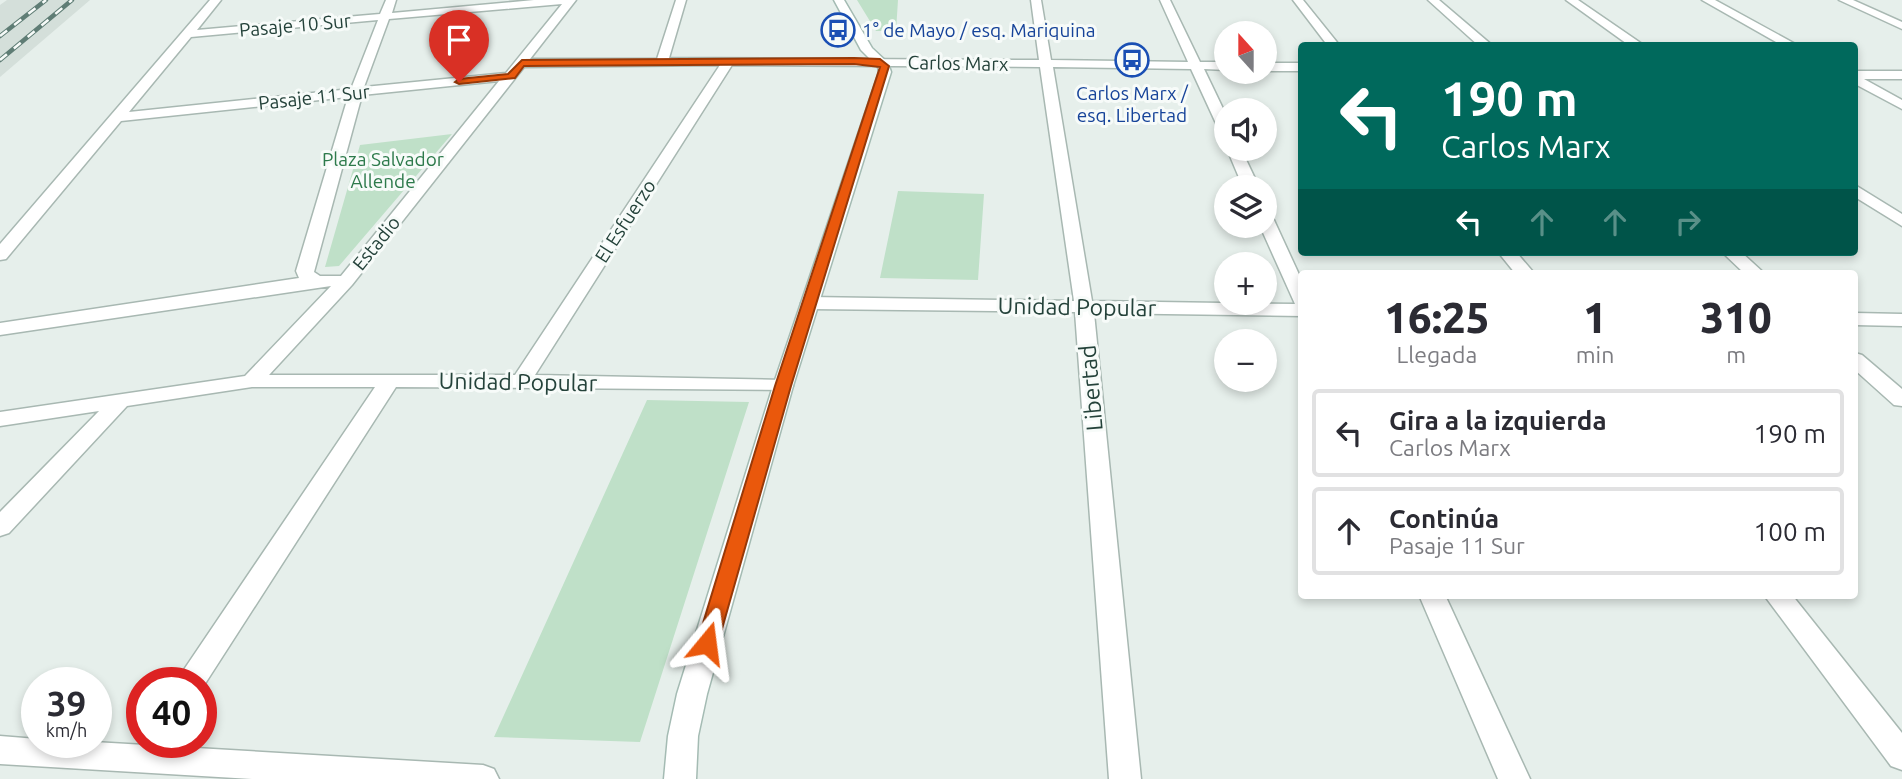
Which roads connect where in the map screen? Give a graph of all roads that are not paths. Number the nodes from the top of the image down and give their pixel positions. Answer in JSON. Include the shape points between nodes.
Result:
{"nodes":[{"id":1,"x":216,"y":0,"type":"edge"},
{"id":2,"x":391,"y":0,"type":"edge"},
{"id":3,"x":570,"y":0,"type":"edge"},
{"id":4,"x":681,"y":0,"type":"edge"},
{"id":5,"x":839,"y":0,"type":"edge"},
{"id":6,"x":1036,"y":0,"type":"edge"},
{"id":7,"x":1165,"y":0,"type":"edge"},
{"id":8,"x":1298,"y":0,"type":"edge"},
{"id":9,"x":1433,"y":0,"type":"edge"},
{"id":10,"x":1571,"y":0,"type":"edge"},
{"id":11,"x":1707,"y":0,"type":"edge"},
{"id":12,"x":1844,"y":0,"type":"edge"},
{"id":13,"x":385,"y":17,"type":"junction"},
{"id":14,"x":1902,"y":26,"type":"edge"},
{"id":15,"x":187,"y":34,"type":"junction"},
{"id":16,"x":1331,"y":42,"type":"edge"},
{"id":17,"x":1482,"y":42,"type":"edge"},
{"id":18,"x":1633,"y":42,"type":"edge"},
{"id":19,"x":1786,"y":42,"type":"edge"},
{"id":20,"x":662,"y":62,"type":"junction"},
{"id":21,"x":728,"y":62,"type":"junction"},
{"id":22,"x":880,"y":62,"type":"junction"},
{"id":23,"x":522,"y":63,"type":"junction"},
{"id":24,"x":1048,"y":64,"type":"junction"},
{"id":25,"x":1198,"y":66,"type":"junction"},
{"id":26,"x":1214,"y":66,"type":"edge"},
{"id":27,"x":1278,"y":67,"type":"edge"},
{"id":28,"x":1298,"y":67,"type":"edge"},
{"id":29,"x":1902,"y":75,"type":"edge"},
{"id":30,"x":511,"y":76,"type":"junction"},
{"id":31,"x":1858,"y":77,"type":"edge"},
{"id":32,"x":1858,"y":79,"type":"edge"},
{"id":33,"x":356,"y":92,"type":"junction"},
{"id":34,"x":1214,"y":102,"type":"edge"},
{"id":35,"x":1902,"y":105,"type":"edge"},
{"id":36,"x":116,"y":117,"type":"junction"},
{"id":37,"x":1858,"y":192,"type":"edge"},
{"id":38,"x":1902,"y":221,"type":"edge"},
{"id":39,"x":1274,"y":238,"type":"edge"},
{"id":40,"x":0,"y":255,"type":"edge"},
{"id":41,"x":1510,"y":256,"type":"edge"},
{"id":42,"x":1736,"y":256,"type":"edge"},
{"id":43,"x":1522,"y":270,"type":"edge"},
{"id":44,"x":1752,"y":270,"type":"edge"},
{"id":45,"x":317,"y":281,"type":"junction"},
{"id":46,"x":346,"y":281,"type":"junction"},
{"id":47,"x":1298,"y":292,"type":"edge"},
{"id":48,"x":810,"y":303,"type":"junction"},
{"id":49,"x":1084,"y":307,"type":"junction"},
{"id":50,"x":1298,"y":310,"type":"edge"},
{"id":51,"x":1858,"y":319,"type":"edge"},
{"id":52,"x":1902,"y":320,"type":"edge"},
{"id":53,"x":0,"y":329,"type":"edge"},
{"id":54,"x":1858,"y":362,"type":"edge"},
{"id":55,"x":252,"y":381,"type":"junction"},
{"id":56,"x":390,"y":381,"type":"junction"},
{"id":57,"x":521,"y":381,"type":"junction"},
{"id":58,"x":783,"y":386,"type":"junction"},
{"id":59,"x":1902,"y":400,"type":"edge"},
{"id":60,"x":120,"y":401,"type":"junction"},
{"id":61,"x":0,"y":419,"type":"edge"},
{"id":62,"x":0,"y":527,"type":"edge"},
{"id":63,"x":1434,"y":599,"type":"edge"},
{"id":64,"x":1780,"y":599,"type":"edge"},
{"id":65,"x":201,"y":667,"type":"edge"},
{"id":66,"x":0,"y":750,"type":"edge"},
{"id":67,"x":126,"y":750,"type":"edge"},
{"id":68,"x":1902,"y":756,"type":"edge"},
{"id":69,"x":175,"y":758,"type":"edge"},
{"id":70,"x":216,"y":770,"type":"edge"},
{"id":71,"x":484,"y":779,"type":"edge"},
{"id":72,"x":680,"y":779,"type":"edge"},
{"id":73,"x":1125,"y":779,"type":"edge"},
{"id":74,"x":1514,"y":779,"type":"edge"}],
"edges":[{"from":1,"to":15,"type":"street"},
{"from":2,"to":13,"type":"street"},
{"from":3,"to":13,"type":"street","name":"Pasaje 10 Sur"},
{"from":3,"to":23,"type":"street","name":"Estadio"},
{"from":4,"to":20,"type":"street"},
{"from":5,"to":22,"type":"street","via":[[867,50]]},
{"from":6,"to":24,"type":"street","name":"Libertad"},
{"from":7,"to":25,"type":"street"},
{"from":8,"to":16,"type":"street"},
{"from":9,"to":17,"type":"street"},
{"from":10,"to":18,"type":"street"},
{"from":11,"to":19,"type":"street"},
{"from":12,"to":14,"type":"street"},
{"from":13,"to":15,"type":"street","name":"Pasaje 10 Sur"},
{"from":13,"to":33,"type":"street"},
{"from":15,"to":36,"type":"street"},
{"from":20,"to":21,"type":"street","name":"Carlos Marx"},
{"from":20,"to":23,"type":"street","name":"Carlos Marx"},
{"from":21,"to":22,"type":"street","name":"Carlos Marx"},
{"from":21,"to":57,"type":"street","name":"El Esfuerzo"},
{"from":22,"to":24,"type":"street","name":"Carlos Marx"},
{"from":22,"to":48,"type":"street","via":[[885,72]]},
{"from":23,"to":30,"type":"street","name":"Estadio"},
{"from":24,"to":25,"type":"street","name":"Carlos Marx"},
{"from":24,"to":49,"type":"street","name":"Libertad"},
{"from":25,"to":26,"type":"street","name":"Carlos Marx"},
{"from":25,"to":34,"type":"street"},
{"from":27,"to":28,"type":"street"},
{"from":29,"to":31,"type":"street"},
{"from":30,"to":33,"type":"street","name":"Pasaje 11 Sur"},
{"from":30,"to":46,"type":"street","name":"Estadio"},
{"from":32,"to":35,"type":"street"},
{"from":33,"to":36,"type":"street","name":"Pasaje 11 Sur"},
{"from":33,"to":45,"type":"street","via":[[305,271]]},
{"from":36,"to":40,"type":"street"},
{"from":37,"to":38,"type":"street"},
{"from":39,"to":47,"type":"street"},
{"from":41,"to":43,"type":"street"},
{"from":42,"to":44,"type":"street"},
{"from":45,"to":46,"type":"street"},
{"from":45,"to":53,"type":"street"},
{"from":46,"to":55,"type":"street","name":"Estadio"},
{"from":48,"to":49,"type":"street","name":"Unidad Popular"},
{"from":48,"to":58,"type":"street"},
{"from":49,"to":50,"type":"street","name":"Unidad Popular"},
{"from":49,"to":73,"type":"street","name":"Libertad"},
{"from":51,"to":52,"type":"street"},
{"from":54,"to":59,"type":"street"},
{"from":55,"to":56,"type":"street","name":"Unidad Popular"},
{"from":55,"to":60,"type":"street","name":"Unidad Popular"},
{"from":56,"to":57,"type":"street","name":"Unidad Popular"},
{"from":56,"to":65,"type":"street"},
{"from":57,"to":58,"type":"street","name":"Unidad Popular"},
{"from":58,"to":72,"type":"street","via":[[692,694],[682,736]]},
{"from":60,"to":61,"type":"street","name":"Unidad Popular"},
{"from":60,"to":62,"type":"street"},
{"from":63,"to":74,"type":"street"},
{"from":64,"to":68,"type":"street"},
{"from":66,"to":67,"type":"street"},
{"from":69,"to":70,"type":"street"},
{"from":70,"to":71,"type":"street"}]}
